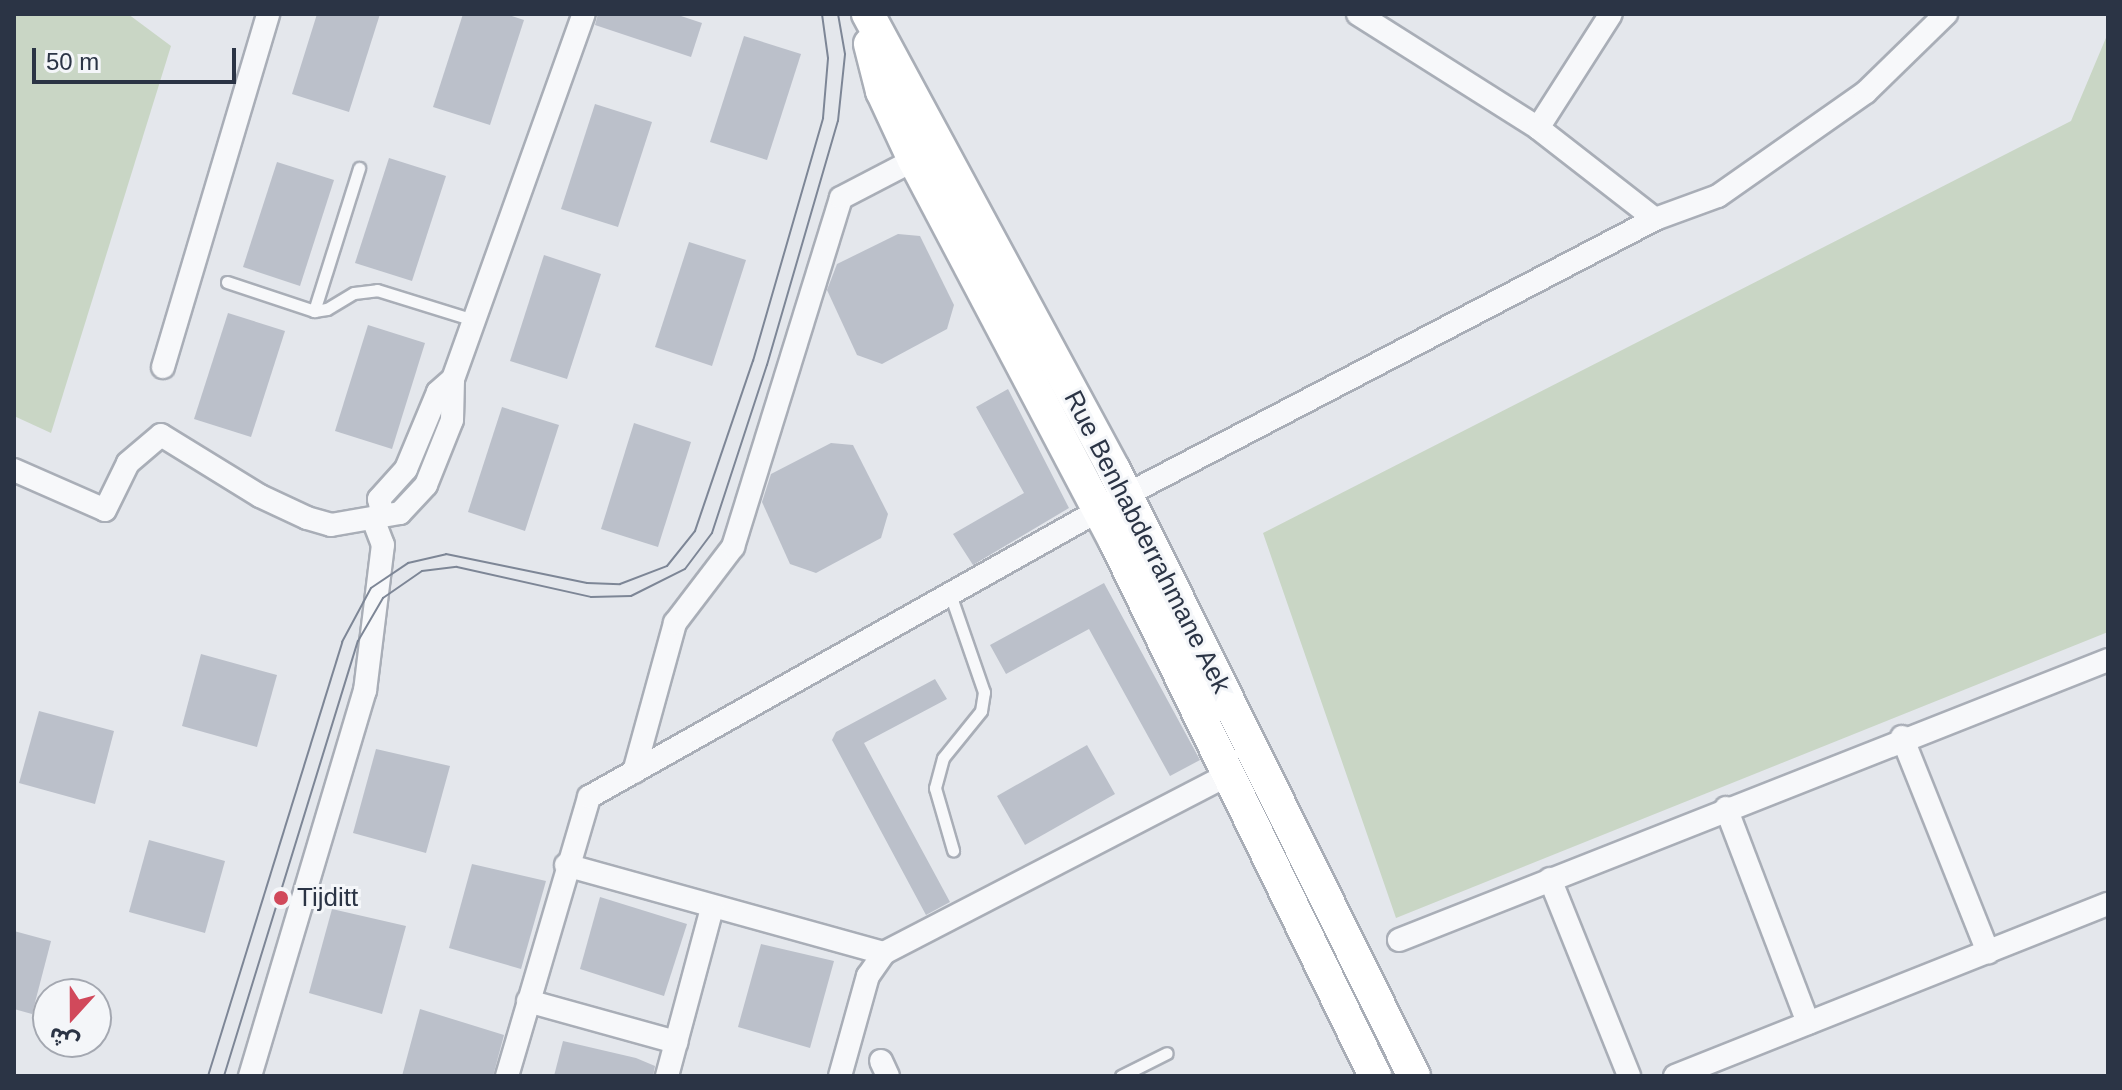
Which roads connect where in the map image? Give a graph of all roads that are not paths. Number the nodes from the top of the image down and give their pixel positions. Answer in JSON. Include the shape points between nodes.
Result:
{"nodes":[{"id":1,"x":268,"y":14,"type":"edge"},
{"id":2,"x":584,"y":14,"type":"edge"},
{"id":3,"x":865,"y":14,"type":"edge"},
{"id":4,"x":1358,"y":14,"type":"edge"},
{"id":5,"x":1611,"y":14,"type":"edge"},
{"id":6,"x":1946,"y":14,"type":"edge"},
{"id":7,"x":1538,"y":128,"type":"junction"},
{"id":8,"x":914,"y":160,"type":"junction"},
{"id":9,"x":359,"y":168,"type":"dead end"},
{"id":10,"x":1655,"y":219,"type":"junction"},
{"id":11,"x":227,"y":282,"type":"dead end"},
{"id":12,"x":314,"y":311,"type":"junction"},
{"id":13,"x":474,"y":320,"type":"junction"},
{"id":14,"x":163,"y":367,"type":"dead end"},
{"id":15,"x":14,"y":470,"type":"edge"},
{"id":16,"x":1126,"y":495,"type":"junction"},
{"id":17,"x":1096,"y":512,"type":"junction"},
{"id":18,"x":378,"y":516,"type":"junction"},
{"id":19,"x":950,"y":594,"type":"junction"},
{"id":20,"x":2108,"y":660,"type":"edge"},
{"id":21,"x":1902,"y":737,"type":"junction"},
{"id":22,"x":634,"y":772,"type":"junction"},
{"id":23,"x":1229,"y":774,"type":"junction"},
{"id":24,"x":1726,"y":808,"type":"junction"},
{"id":25,"x":953,"y":850,"type":"dead end"},
{"id":26,"x":566,"y":865,"type":"junction"},
{"id":27,"x":1550,"y":879,"type":"junction"},
{"id":28,"x":2108,"y":904,"type":"edge"},
{"id":29,"x":712,"y":908,"type":"junction"},
{"id":30,"x":1399,"y":940,"type":"dead end"},
{"id":31,"x":1988,"y":952,"type":"junction"},
{"id":32,"x":884,"y":953,"type":"junction"},
{"id":33,"x":528,"y":1001,"type":"junction"},
{"id":34,"x":1808,"y":1023,"type":"junction"},
{"id":35,"x":676,"y":1042,"type":"junction"},
{"id":36,"x":1167,"y":1053,"type":"dead end"},
{"id":37,"x":250,"y":1076,"type":"edge"},
{"id":38,"x":507,"y":1076,"type":"edge"},
{"id":39,"x":667,"y":1076,"type":"edge"},
{"id":40,"x":840,"y":1076,"type":"edge"},
{"id":41,"x":1121,"y":1076,"type":"edge"},
{"id":42,"x":1375,"y":1076,"type":"edge"},
{"id":43,"x":1414,"y":1076,"type":"edge"},
{"id":44,"x":1629,"y":1076,"type":"edge"},
{"id":45,"x":1675,"y":1076,"type":"edge"}],
"edges":[{"from":1,"to":14,"type":"street"},
{"from":2,"to":13,"type":"street"},
{"from":3,"to":8,"type":"main road","name":"Rue Benhabderrahmane Aek","via":[[882,91]]},
{"from":3,"to":16,"type":"main road","name":"Rue Benhabderrahmane Aek"},
{"from":4,"to":7,"type":"street"},
{"from":5,"to":7,"type":"street"},
{"from":6,"to":10,"type":"street","via":[[1866,92],[1718,196]]},
{"from":7,"to":10,"type":"street"},
{"from":8,"to":17,"type":"main road","name":"Rue Benhabderrahmane Aek"},
{"from":8,"to":22,"type":"street","via":[[841,198],[733,547],[675,623]]},
{"from":9,"to":12,"type":"lane"},
{"from":10,"to":16,"type":"street"},
{"from":11,"to":12,"type":"lane"},
{"from":12,"to":13,"type":"lane","via":[[354,293],[377,290]]},
{"from":13,"to":18,"type":"street","via":[[453,379],[438,392],[406,469],[379,499]]},
{"from":15,"to":18,"type":"street","via":[[105,510],[128,463],[161,435],[260,496],[307,518],[331,525]]},
{"from":16,"to":17,"type":"street"},
{"from":16,"to":43,"type":"main road","name":"Rue Benhabderrahmane Aek"},
{"from":17,"to":19,"type":"street"},
{"from":17,"to":23,"type":"main road","name":"Rue Benhabderrahmane Aek"},
{"from":18,"to":37,"type":"street","via":[[383,545],[365,691]]},
{"from":19,"to":22,"type":"street"},
{"from":19,"to":25,"type":"lane","via":[[984,692],[981,711],[943,758],[935,788]]},
{"from":20,"to":21,"type":"street"},
{"from":21,"to":24,"type":"street"},
{"from":21,"to":31,"type":"street"},
{"from":22,"to":26,"type":"street","via":[[589,797]]},
{"from":23,"to":32,"type":"street"},
{"from":23,"to":42,"type":"main road","name":"Rue Benhabderrahmane Aek"},
{"from":24,"to":27,"type":"street"},
{"from":24,"to":34,"type":"street"},
{"from":26,"to":29,"type":"street"},
{"from":26,"to":33,"type":"street"},
{"from":27,"to":30,"type":"street"},
{"from":27,"to":44,"type":"street"},
{"from":28,"to":31,"type":"street"},
{"from":29,"to":32,"type":"street"},
{"from":29,"to":35,"type":"street"},
{"from":31,"to":34,"type":"street"},
{"from":32,"to":40,"type":"street","via":[[868,976]]},
{"from":33,"to":35,"type":"street"},
{"from":33,"to":38,"type":"street"},
{"from":34,"to":45,"type":"street"},
{"from":35,"to":39,"type":"street"},
{"from":36,"to":41,"type":"lane"}]}
